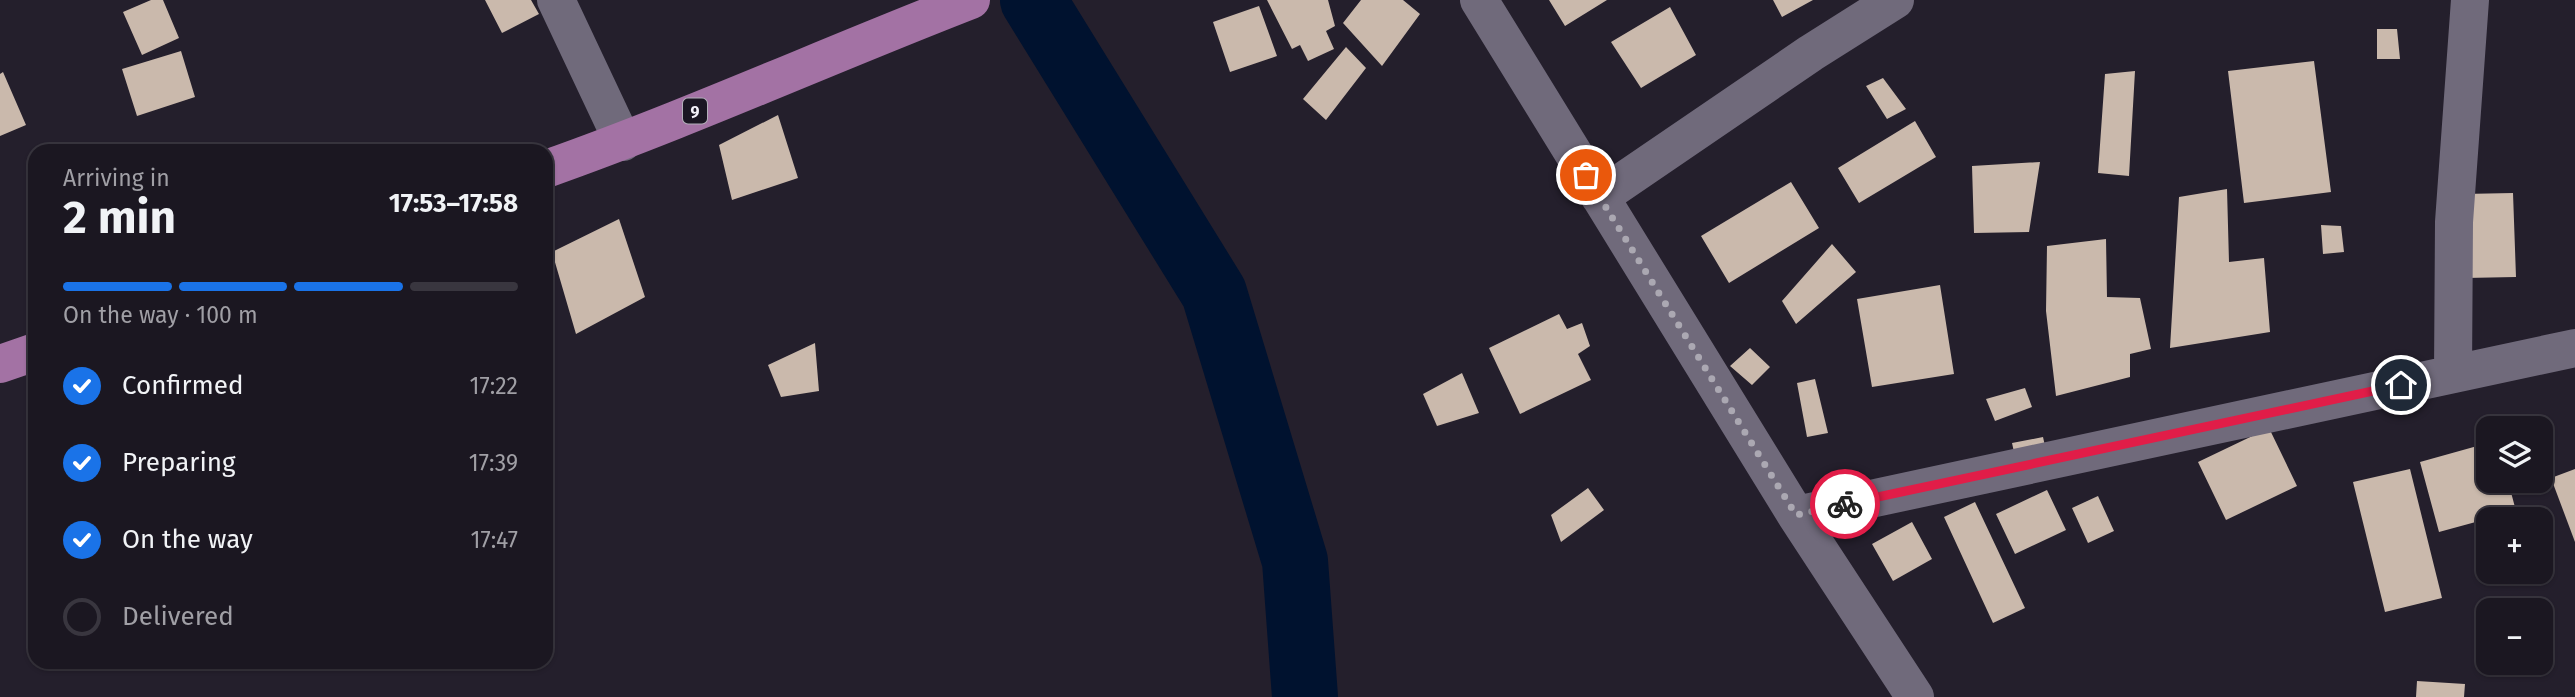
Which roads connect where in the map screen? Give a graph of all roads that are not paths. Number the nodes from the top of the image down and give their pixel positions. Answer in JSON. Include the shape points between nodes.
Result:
{"nodes":[{"id":1,"x":556,"y":0,"type":"edge"},
{"id":2,"x":971,"y":0,"type":"edge"},
{"id":3,"x":1479,"y":0,"type":"edge"},
{"id":4,"x":1895,"y":0,"type":"edge"},
{"id":5,"x":2470,"y":0,"type":"edge"},
{"id":6,"x":623,"y":142,"type":"junction"},
{"id":7,"x":553,"y":167,"type":"edge"},
{"id":8,"x":1600,"y":197,"type":"junction"},
{"id":9,"x":2575,"y":348,"type":"edge"},
{"id":10,"x":28,"y":354,"type":"edge"},
{"id":11,"x":0,"y":364,"type":"edge"},
{"id":12,"x":2453,"y":374,"type":"junction"},
{"id":13,"x":1796,"y":515,"type":"junction"},
{"id":14,"x":1915,"y":697,"type":"edge"}],
"edges":[{"from":1,"to":6,"type":"street"},
{"from":2,"to":6,"type":"highway","number":"9"},
{"from":3,"to":8,"type":"street"},
{"from":4,"to":8,"type":"street"},
{"from":5,"to":12,"type":"street","via":[[2454,222]]},
{"from":6,"to":7,"type":"highway","number":"9"},
{"from":8,"to":13,"type":"street"},
{"from":9,"to":12,"type":"street"},
{"from":10,"to":11,"type":"highway"},
{"from":12,"to":13,"type":"street"},
{"from":13,"to":14,"type":"street"}]}
